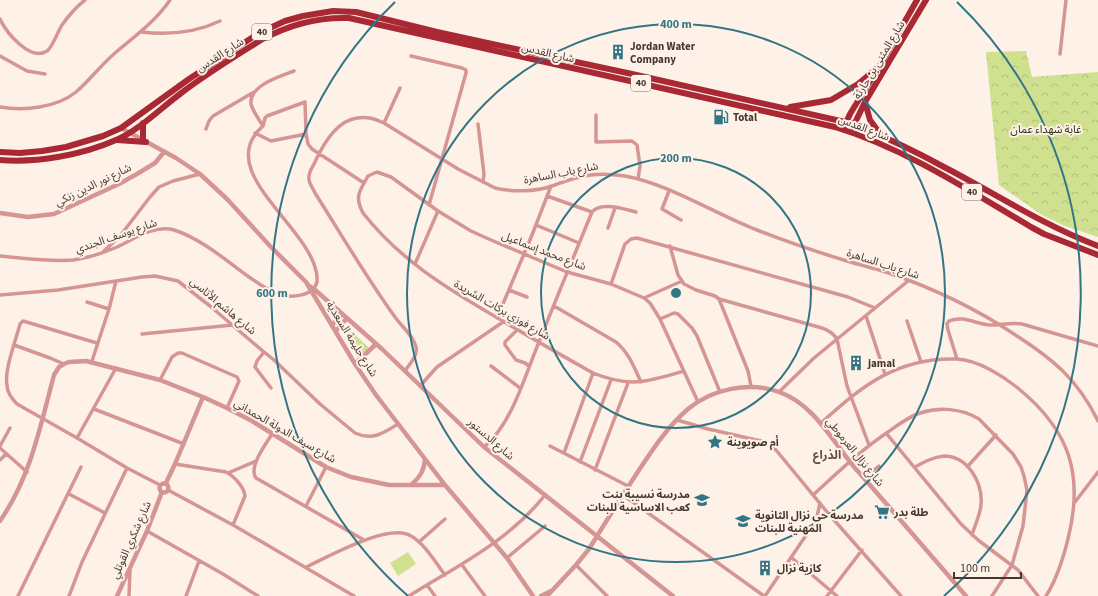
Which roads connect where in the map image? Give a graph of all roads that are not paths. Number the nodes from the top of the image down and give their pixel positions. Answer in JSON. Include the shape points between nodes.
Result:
{"nodes":[{"id":1,"x":85,"y":0,"type":"edge"},
{"id":2,"x":170,"y":0,"type":"edge"},
{"id":3,"x":917,"y":0,"type":"edge"},
{"id":4,"x":926,"y":0,"type":"edge"},
{"id":5,"x":1066,"y":0,"type":"edge"},
{"id":6,"x":0,"y":19,"type":"edge"},
{"id":7,"x":220,"y":21,"type":"dead end"},
{"id":8,"x":142,"y":32,"type":"junction"},
{"id":9,"x":1060,"y":54,"type":"dead end"},
{"id":10,"x":0,"y":56,"type":"edge"},
{"id":11,"x":411,"y":56,"type":"dead end"},
{"id":12,"x":880,"y":65,"type":"junction"},
{"id":13,"x":294,"y":71,"type":"dead end"},
{"id":14,"x":45,"y":74,"type":"dead end"},
{"id":15,"x":400,"y":88,"type":"dead end"},
{"id":16,"x":256,"y":91,"type":"junction"},
{"id":17,"x":865,"y":102,"type":"junction"},
{"id":18,"x":0,"y":107,"type":"edge"},
{"id":19,"x":786,"y":108,"type":"junction"},
{"id":20,"x":596,"y":116,"type":"dead end"},
{"id":21,"x":846,"y":122,"type":"junction"},
{"id":22,"x":143,"y":123,"type":"junction"},
{"id":23,"x":384,"y":123,"type":"junction"},
{"id":24,"x":478,"y":124,"type":"dead end"},
{"id":25,"x":854,"y":124,"type":"junction"},
{"id":26,"x":263,"y":126,"type":"junction"},
{"id":27,"x":121,"y":128,"type":"junction"},
{"id":28,"x":206,"y":129,"type":"dead end"},
{"id":29,"x":848,"y":131,"type":"junction"},
{"id":30,"x":130,"y":132,"type":"junction"},
{"id":31,"x":255,"y":133,"type":"junction"},
{"id":32,"x":306,"y":134,"type":"junction"},
{"id":33,"x":882,"y":136,"type":"junction"},
{"id":34,"x":117,"y":140,"type":"junction"},
{"id":35,"x":144,"y":141,"type":"junction"},
{"id":36,"x":0,"y":152,"type":"edge"},
{"id":37,"x":164,"y":152,"type":"junction"},
{"id":38,"x":319,"y":154,"type":"junction"},
{"id":39,"x":441,"y":158,"type":"junction"},
{"id":40,"x":0,"y":160,"type":"edge"},
{"id":41,"x":200,"y":174,"type":"junction"},
{"id":42,"x":638,"y":179,"type":"junction"},
{"id":43,"x":483,"y":182,"type":"junction"},
{"id":44,"x":364,"y":183,"type":"junction"},
{"id":45,"x":551,"y":186,"type":"junction"},
{"id":46,"x":669,"y":191,"type":"junction"},
{"id":47,"x":547,"y":196,"type":"junction"},
{"id":48,"x":429,"y":206,"type":"junction"},
{"id":49,"x":615,"y":208,"type":"junction"},
{"id":50,"x":438,"y":212,"type":"junction"},
{"id":51,"x":592,"y":212,"type":"junction"},
{"id":52,"x":636,"y":212,"type":"dead end"},
{"id":53,"x":0,"y":213,"type":"edge"},
{"id":54,"x":681,"y":220,"type":"dead end"},
{"id":55,"x":536,"y":225,"type":"junction"},
{"id":56,"x":608,"y":228,"type":"dead end"},
{"id":57,"x":579,"y":243,"type":"junction"},
{"id":58,"x":670,"y":246,"type":"junction"},
{"id":59,"x":1098,"y":246,"type":"edge"},
{"id":60,"x":103,"y":252,"type":"junction"},
{"id":61,"x":524,"y":255,"type":"junction"},
{"id":62,"x":1098,"y":255,"type":"edge"},
{"id":63,"x":0,"y":256,"type":"edge"},
{"id":64,"x":415,"y":264,"type":"junction"},
{"id":65,"x":567,"y":272,"type":"junction"},
{"id":66,"x":116,"y":281,"type":"junction"},
{"id":67,"x":682,"y":281,"type":"junction"},
{"id":68,"x":908,"y":281,"type":"junction"},
{"id":69,"x":611,"y":284,"type":"junction"},
{"id":70,"x":312,"y":290,"type":"junction"},
{"id":71,"x":509,"y":290,"type":"junction"},
{"id":72,"x":0,"y":295,"type":"edge"},
{"id":73,"x":527,"y":297,"type":"dead end"},
{"id":74,"x":644,"y":298,"type":"junction"},
{"id":75,"x":719,"y":299,"type":"junction"},
{"id":76,"x":87,"y":302,"type":"dead end"},
{"id":77,"x":554,"y":306,"type":"junction"},
{"id":78,"x":876,"y":308,"type":"junction"},
{"id":79,"x":109,"y":309,"type":"junction"},
{"id":80,"x":342,"y":314,"type":"junction"},
{"id":81,"x":866,"y":316,"type":"junction"},
{"id":82,"x":347,"y":318,"type":"junction"},
{"id":83,"x":497,"y":318,"type":"junction"},
{"id":84,"x":660,"y":319,"type":"junction"},
{"id":85,"x":907,"y":320,"type":"dead end"},
{"id":86,"x":503,"y":322,"type":"junction"},
{"id":87,"x":999,"y":324,"type":"junction"},
{"id":88,"x":233,"y":325,"type":"junction"},
{"id":89,"x":332,"y":325,"type":"junction"},
{"id":90,"x":517,"y":330,"type":"junction"},
{"id":91,"x":336,"y":331,"type":"junction"},
{"id":92,"x":142,"y":334,"type":"dead end"},
{"id":93,"x":837,"y":339,"type":"junction"},
{"id":94,"x":539,"y":342,"type":"junction"},
{"id":95,"x":97,"y":343,"type":"junction"},
{"id":96,"x":376,"y":344,"type":"junction"},
{"id":97,"x":14,"y":345,"type":"junction"},
{"id":98,"x":1098,"y":346,"type":"edge"},
{"id":99,"x":264,"y":352,"type":"junction"},
{"id":100,"x":957,"y":359,"type":"junction"},
{"id":101,"x":92,"y":361,"type":"junction"},
{"id":102,"x":922,"y":362,"type":"junction"},
{"id":103,"x":64,"y":364,"type":"junction"},
{"id":104,"x":355,"y":364,"type":"junction"},
{"id":105,"x":491,"y":366,"type":"dead end"},
{"id":106,"x":529,"y":366,"type":"junction"},
{"id":107,"x":116,"y":368,"type":"junction"},
{"id":108,"x":405,"y":371,"type":"junction"},
{"id":109,"x":684,"y":371,"type":"junction"},
{"id":110,"x":593,"y":373,"type":"junction"},
{"id":111,"x":885,"y":374,"type":"junction"},
{"id":112,"x":160,"y":380,"type":"junction"},
{"id":113,"x":611,"y":380,"type":"junction"},
{"id":114,"x":642,"y":382,"type":"junction"},
{"id":115,"x":628,"y":383,"type":"junction"},
{"id":116,"x":420,"y":386,"type":"junction"},
{"id":117,"x":751,"y":386,"type":"junction"},
{"id":118,"x":271,"y":388,"type":"dead end"},
{"id":119,"x":520,"y":388,"type":"junction"},
{"id":120,"x":720,"y":392,"type":"junction"},
{"id":121,"x":780,"y":392,"type":"junction"},
{"id":122,"x":851,"y":396,"type":"junction"},
{"id":123,"x":203,"y":397,"type":"junction"},
{"id":124,"x":698,"y":402,"type":"junction"},
{"id":125,"x":94,"y":408,"type":"junction"},
{"id":126,"x":227,"y":408,"type":"junction"},
{"id":127,"x":42,"y":419,"type":"junction"},
{"id":128,"x":677,"y":420,"type":"junction"},
{"id":129,"x":1098,"y":421,"type":"edge"},
{"id":130,"x":821,"y":423,"type":"junction"},
{"id":131,"x":398,"y":424,"type":"junction"},
{"id":132,"x":10,"y":428,"type":"dead end"},
{"id":133,"x":886,"y":433,"type":"junction"},
{"id":134,"x":272,"y":434,"type":"junction"},
{"id":135,"x":996,"y":435,"type":"junction"},
{"id":136,"x":77,"y":438,"type":"junction"},
{"id":137,"x":184,"y":444,"type":"junction"},
{"id":138,"x":869,"y":445,"type":"junction"},
{"id":139,"x":484,"y":446,"type":"junction"},
{"id":140,"x":550,"y":446,"type":"dead end"},
{"id":141,"x":0,"y":447,"type":"edge"},
{"id":142,"x":564,"y":453,"type":"junction"},
{"id":143,"x":6,"y":454,"type":"junction"},
{"id":144,"x":425,"y":459,"type":"junction"},
{"id":145,"x":0,"y":460,"type":"edge"},
{"id":146,"x":256,"y":461,"type":"junction"},
{"id":147,"x":580,"y":462,"type":"junction"},
{"id":148,"x":850,"y":462,"type":"junction"},
{"id":149,"x":175,"y":464,"type":"junction"},
{"id":150,"x":879,"y":466,"type":"dead end"},
{"id":151,"x":968,"y":466,"type":"junction"},
{"id":152,"x":81,"y":467,"type":"dead end"},
{"id":153,"x":326,"y":467,"type":"junction"},
{"id":154,"x":127,"y":468,"type":"junction"},
{"id":155,"x":915,"y":468,"type":"junction"},
{"id":156,"x":595,"y":470,"type":"junction"},
{"id":157,"x":27,"y":472,"type":"junction"},
{"id":158,"x":1098,"y":472,"type":"edge"},
{"id":159,"x":228,"y":473,"type":"junction"},
{"id":160,"x":864,"y":478,"type":"junction"},
{"id":161,"x":163,"y":484,"type":"junction"},
{"id":162,"x":411,"y":485,"type":"junction"},
{"id":163,"x":445,"y":485,"type":"junction"},
{"id":164,"x":628,"y":486,"type":"junction"},
{"id":165,"x":168,"y":490,"type":"junction"},
{"id":166,"x":162,"y":492,"type":"junction"},
{"id":167,"x":69,"y":494,"type":"junction"},
{"id":168,"x":545,"y":495,"type":"junction"},
{"id":169,"x":623,"y":495,"type":"junction"},
{"id":170,"x":813,"y":495,"type":"junction"},
{"id":171,"x":820,"y":503,"type":"junction"},
{"id":172,"x":1074,"y":503,"type":"junction"},
{"id":173,"x":306,"y":506,"type":"junction"},
{"id":174,"x":827,"y":512,"type":"junction"},
{"id":175,"x":105,"y":513,"type":"junction"},
{"id":176,"x":445,"y":519,"type":"dead end"},
{"id":177,"x":0,"y":521,"type":"edge"},
{"id":178,"x":815,"y":522,"type":"junction"},
{"id":179,"x":233,"y":525,"type":"junction"},
{"id":180,"x":546,"y":526,"type":"dead end"},
{"id":181,"x":147,"y":531,"type":"junction"},
{"id":182,"x":972,"y":535,"type":"junction"},
{"id":183,"x":598,"y":536,"type":"junction"},
{"id":184,"x":364,"y":540,"type":"junction"},
{"id":185,"x":419,"y":542,"type":"junction"},
{"id":186,"x":495,"y":543,"type":"junction"},
{"id":187,"x":862,"y":550,"type":"junction"},
{"id":188,"x":507,"y":558,"type":"junction"},
{"id":189,"x":792,"y":558,"type":"junction"},
{"id":190,"x":199,"y":561,"type":"junction"},
{"id":191,"x":462,"y":565,"type":"junction"},
{"id":192,"x":576,"y":565,"type":"junction"},
{"id":193,"x":1012,"y":565,"type":"junction"},
{"id":194,"x":130,"y":566,"type":"junction"},
{"id":195,"x":306,"y":567,"type":"junction"},
{"id":196,"x":445,"y":575,"type":"junction"},
{"id":197,"x":427,"y":585,"type":"junction"},
{"id":198,"x":551,"y":591,"type":"junction"},
{"id":199,"x":831,"y":591,"type":"junction"},
{"id":200,"x":18,"y":596,"type":"edge"},
{"id":201,"x":69,"y":596,"type":"edge"},
{"id":202,"x":117,"y":596,"type":"edge"},
{"id":203,"x":129,"y":596,"type":"edge"},
{"id":204,"x":186,"y":596,"type":"edge"},
{"id":205,"x":258,"y":596,"type":"edge"},
{"id":206,"x":354,"y":596,"type":"edge"},
{"id":207,"x":409,"y":596,"type":"edge"},
{"id":208,"x":435,"y":596,"type":"edge"},
{"id":209,"x":485,"y":596,"type":"edge"},
{"id":210,"x":533,"y":596,"type":"edge"},
{"id":211,"x":541,"y":596,"type":"edge"},
{"id":212,"x":547,"y":596,"type":"edge"},
{"id":213,"x":607,"y":596,"type":"edge"},
{"id":214,"x":673,"y":596,"type":"edge"},
{"id":215,"x":764,"y":596,"type":"edge"},
{"id":216,"x":827,"y":596,"type":"edge"},
{"id":217,"x":837,"y":596,"type":"edge"},
{"id":218,"x":901,"y":596,"type":"edge"},
{"id":219,"x":966,"y":596,"type":"edge"},
{"id":220,"x":992,"y":596,"type":"edge"},
{"id":221,"x":1038,"y":596,"type":"edge"},
{"id":222,"x":1046,"y":596,"type":"edge"}],
"edges":[{"from":1,"to":6,"type":"street","via":[[70,13],[49,49],[44,52],[28,51],[6,30]]},
{"from":2,"to":8,"type":"street","via":[[160,15]]},
{"from":3,"to":12,"type":"highway","name":"شارع المثنى بن حارثة"},
{"from":4,"to":17,"type":"highway","name":"شارع المثنى بن حارثة"},
{"from":5,"to":9,"type":"street"},
{"from":7,"to":8,"type":"street","via":[[178,33]]},
{"from":8,"to":18,"type":"street","via":[[107,60],[76,92],[66,98],[31,109]]},
{"from":10,"to":14,"type":"street","via":[[27,71]]},
{"from":11,"to":39,"type":"street","via":[[466,70]]},
{"from":12,"to":19,"type":"highway","via":[[858,84],[831,100]]},
{"from":12,"to":21,"type":"highway","name":"شارع المثنى بن حارثة"},
{"from":13,"to":16,"type":"street","via":[[263,84]]},
{"from":15,"to":23,"type":"street"},
{"from":16,"to":26,"type":"street","via":[[251,104]]},
{"from":16,"to":28,"type":"street","via":[[213,116]]},
{"from":17,"to":25,"type":"highway","name":"شارع المثنى بن حارثة"},
{"from":17,"to":33,"type":"highway","via":[[870,120]]},
{"from":19,"to":21,"type":"highway","name":"شارع القدس","number":"40"},
{"from":19,"to":27,"type":"highway","name":"شارع القدس","number":"40","via":[[356,12],[333,12],[285,21],[259,33]]},
{"from":20,"to":42,"type":"street","via":[[596,142],[632,141],[637,145],[640,166]]},
{"from":21,"to":25,"type":"highway","name":"شارع القدس","number":"40"},
{"from":21,"to":29,"type":"highway","name":"شارع المثنى بن حارثة"},
{"from":22,"to":29,"type":"highway","name":"شارع القدس","number":"40","via":[[181,92],[268,36],[306,22],[342,18],[356,19]]},
{"from":22,"to":30,"type":"highway","name":"شارع القدس","number":"40"},
{"from":22,"to":35,"type":"highway"},
{"from":23,"to":38,"type":"street","name":"شارع باب الساهرة","via":[[364,117],[349,120],[333,133]]},
{"from":23,"to":39,"type":"street","name":"شارع باب الساهرة"},
{"from":24,"to":43,"type":"street"},
{"from":25,"to":29,"type":"highway","name":"شارع المثنى بن حارثة"},
{"from":25,"to":33,"type":"highway","name":"شارع القدس","number":"40"},
{"from":26,"to":31,"type":"street"},
{"from":26,"to":32,"type":"street","via":[[267,116],[305,102]]},
{"from":27,"to":30,"type":"street"},
{"from":27,"to":36,"type":"highway","name":"شارع القدس","number":"40","via":[[66,147],[20,153]]},
{"from":29,"to":62,"type":"highway","name":"شارع القدس","number":"40","via":[[943,175],[1044,234]]},
{"from":30,"to":34,"type":"highway","name":"شارع القدس","number":"40"},
{"from":30,"to":35,"type":"street"},
{"from":31,"to":32,"type":"street","via":[[271,141]]},
{"from":31,"to":70,"type":"street","via":[[249,145],[251,168],[266,197],[299,236],[315,264],[318,278]]},
{"from":32,"to":38,"type":"street","via":[[309,145]]},
{"from":33,"to":59,"type":"highway","name":"شارع القدس","number":"40","via":[[943,166],[1062,232]]},
{"from":34,"to":35,"type":"highway"},
{"from":34,"to":40,"type":"highway","name":"شارع القدس","number":"40","via":[[51,158]]},
{"from":35,"to":37,"type":"street"},
{"from":37,"to":41,"type":"street"},
{"from":37,"to":53,"type":"street","name":"شارع نور الدين زنكي","via":[[155,163],[125,181],[54,214],[28,217]]},
{"from":38,"to":44,"type":"street"},
{"from":38,"to":108,"type":"street","name":"شارع باب الساهرة","via":[[309,176],[310,184],[380,295],[416,344],[416,355]]},
{"from":39,"to":43,"type":"street","name":"شارع باب الساهرة"},
{"from":39,"to":48,"type":"street"},
{"from":41,"to":60,"type":"street","via":[[159,187],[120,236]]},
{"from":41,"to":70,"type":"street","name":"شارع الدستور","via":[[227,199]]},
{"from":42,"to":45,"type":"street","name":"شارع باب الساهرة","via":[[600,174]]},
{"from":42,"to":46,"type":"street","name":"شارع باب الساهرة"},
{"from":43,"to":45,"type":"street","name":"شارع باب الساهرة","via":[[500,189],[529,190]]},
{"from":44,"to":48,"type":"street","name":"شارع محمد إسماعيل","via":[[372,174],[383,174],[399,182]]},
{"from":44,"to":64,"type":"street","name":"شارع فوزي بركات الشريدة","via":[[358,198],[363,213],[391,245]]},
{"from":45,"to":47,"type":"street"},
{"from":46,"to":54,"type":"street","via":[[662,209]]},
{"from":46,"to":68,"type":"street","name":"شارع باب الساهرة","via":[[775,237]]},
{"from":47,"to":51,"type":"street"},
{"from":47,"to":55,"type":"street"},
{"from":48,"to":50,"type":"street","name":"شارع محمد إسماعيل"},
{"from":49,"to":51,"type":"street","via":[[598,208]]},
{"from":49,"to":52,"type":"street"},
{"from":49,"to":56,"type":"street"},
{"from":50,"to":61,"type":"street","name":"شارع محمد إسماعيل"},
{"from":50,"to":64,"type":"street"},
{"from":51,"to":57,"type":"street"},
{"from":55,"to":57,"type":"street"},
{"from":55,"to":61,"type":"street"},
{"from":57,"to":65,"type":"street"},
{"from":58,"to":67,"type":"street"},
{"from":58,"to":69,"type":"street","via":[[637,238],[631,239],[625,244]]},
{"from":58,"to":78,"type":"street","via":[[848,297]]},
{"from":60,"to":63,"type":"street","name":"شارع يوسف الجندي","via":[[74,260]]},
{"from":60,"to":70,"type":"street","name":"شارع يوسف الجندي","via":[[147,233],[163,229],[173,230],[203,245],[277,294],[297,295]]},
{"from":61,"to":65,"type":"street","name":"شارع محمد إسماعيل"},
{"from":61,"to":71,"type":"street"},
{"from":64,"to":83,"type":"street","name":"شارع فوزي بركات الشريدة","via":[[452,292]]},
{"from":65,"to":69,"type":"street","name":"شارع محمد إسماعيل"},
{"from":65,"to":77,"type":"street"},
{"from":66,"to":72,"type":"street","name":"شارع هاشم الأتاسي"},
{"from":66,"to":79,"type":"street"},
{"from":66,"to":88,"type":"street","name":"شارع هاشم الأتاسي","via":[[142,276],[178,281]]},
{"from":67,"to":74,"type":"street"},
{"from":67,"to":75,"type":"street","via":[[689,287]]},
{"from":68,"to":78,"type":"street"},
{"from":68,"to":87,"type":"street","name":"شارع باب الساهرة","via":[[961,303]]},
{"from":69,"to":74,"type":"street","name":"شارع محمد إسماعيل"},
{"from":70,"to":80,"type":"street","name":"شارع الدستور"},
{"from":70,"to":89,"type":"street","name":"شارع حليمة السعدية"},
{"from":71,"to":73,"type":"street"},
{"from":71,"to":83,"type":"street"},
{"from":74,"to":84,"type":"street","name":"شارع محمد إسماعيل"},
{"from":75,"to":93,"type":"street","via":[[822,328],[831,332]]},
{"from":75,"to":117,"type":"street","via":[[748,370]]},
{"from":76,"to":79,"type":"street"},
{"from":77,"to":94,"type":"street"},
{"from":77,"to":114,"type":"street","via":[[622,347]]},
{"from":78,"to":81,"type":"street"},
{"from":79,"to":95,"type":"street"},
{"from":80,"to":82,"type":"street","name":"شارع الدستور"},
{"from":80,"to":89,"type":"street"},
{"from":81,"to":93,"type":"street"},
{"from":81,"to":111,"type":"street"},
{"from":82,"to":91,"type":"street"},
{"from":82,"to":96,"type":"street","name":"شارع الدستور"},
{"from":83,"to":86,"type":"street","name":"شارع فوزي بركات الشريدة"},
{"from":84,"to":109,"type":"street","name":"شارع محمد إسماعيل"},
{"from":84,"to":120,"type":"street","via":[[674,313],[678,314],[692,328]]},
{"from":85,"to":102,"type":"street"},
{"from":86,"to":90,"type":"street","name":"شارع فوزي بركات الشريدة"},
{"from":86,"to":116,"type":"street","via":[[437,367]]},
{"from":87,"to":98,"type":"street","via":[[1022,324]]},
{"from":87,"to":100,"type":"street","via":[[961,319],[949,321],[948,330]]},
{"from":87,"to":129,"type":"street","name":"شارع باب الساهرة","via":[[1040,351],[1061,369],[1078,387]]},
{"from":88,"to":92,"type":"street"},
{"from":88,"to":99,"type":"street","name":"شارع هاشم الأتاسي"},
{"from":89,"to":91,"type":"street","name":"شارع حليمة السعدية"},
{"from":90,"to":94,"type":"street","name":"شارع فوزي بركات الشريدة"},
{"from":90,"to":106,"type":"street","via":[[504,345],[516,360]]},
{"from":91,"to":104,"type":"street","name":"شارع حليمة السعدية"},
{"from":93,"to":121,"type":"street"},
{"from":93,"to":122,"type":"street"},
{"from":94,"to":106,"type":"street"},
{"from":94,"to":110,"type":"street","name":"شارع فوزي بركات الشريدة"},
{"from":95,"to":97,"type":"street","via":[[24,321],[20,324]]},
{"from":95,"to":101,"type":"street"},
{"from":96,"to":104,"type":"street"},
{"from":96,"to":108,"type":"street","name":"شارع الدستور"},
{"from":97,"to":103,"type":"street"},
{"from":97,"to":127,"type":"street","via":[[6,376],[8,392],[17,404]]},
{"from":99,"to":118,"type":"street","via":[[255,367]]},
{"from":99,"to":131,"type":"street","name":"شارع هاشم الأتاسي","via":[[355,433],[373,436],[382,434]]},
{"from":100,"to":102,"type":"street"},
{"from":100,"to":172,"type":"street","via":[[994,371],[1032,400],[1048,418],[1060,435],[1072,466],[1075,480]]},
{"from":101,"to":103,"type":"street","name":"شارع سيف الدولة الحمداني"},
{"from":101,"to":107,"type":"street","name":"شارع سيف الدولة الحمداني"},
{"from":102,"to":111,"type":"street"},
{"from":103,"to":127,"type":"street","via":[[54,375]]},
{"from":104,"to":131,"type":"street","name":"شارع حليمة السعدية"},
{"from":105,"to":119,"type":"street"},
{"from":106,"to":119,"type":"street"},
{"from":107,"to":112,"type":"street","name":"شارع سيف الدولة الحمداني"},
{"from":107,"to":125,"type":"street"},
{"from":108,"to":116,"type":"street","name":"شارع الدستور"},
{"from":109,"to":114,"type":"street","name":"شارع فوزي بركات الشريدة"},
{"from":109,"to":124,"type":"street","name":"شارع محمد إسماعيل"},
{"from":110,"to":113,"type":"street","name":"شارع فوزي بركات الشريدة"},
{"from":110,"to":142,"type":"street"},
{"from":111,"to":122,"type":"street"},
{"from":112,"to":123,"type":"street","name":"شارع سيف الدولة الحمداني"},
{"from":112,"to":126,"type":"street","via":[[172,357],[182,353],[237,376],[239,381]]},
{"from":113,"to":115,"type":"street","name":"شارع فوزي بركات الشريدة"},
{"from":113,"to":147,"type":"street"},
{"from":114,"to":115,"type":"street","name":"شارع فوزي بركات الشريدة"},
{"from":115,"to":156,"type":"street"},
{"from":116,"to":139,"type":"street","name":"شارع الدستور"},
{"from":117,"to":120,"type":"street","name":"شارع نزال العرموطي"},
{"from":117,"to":121,"type":"street","name":"شارع نزال العرموطي"},
{"from":119,"to":139,"type":"street","via":[[504,424],[496,436]]},
{"from":120,"to":124,"type":"street","name":"شارع نزال العرموطي"},
{"from":121,"to":130,"type":"street","name":"شارع نزال العرموطي","via":[[793,398]]},
{"from":122,"to":130,"type":"street"},
{"from":122,"to":138,"type":"street"},
{"from":123,"to":126,"type":"street","name":"شارع سيف الدولة الحمداني"},
{"from":123,"to":137,"type":"street"},
{"from":124,"to":128,"type":"street","name":"شارع نزال العرموطي"},
{"from":125,"to":136,"type":"street"},
{"from":125,"to":137,"type":"street"},
{"from":126,"to":134,"type":"street","name":"شارع سيف الدولة الحمداني"},
{"from":127,"to":136,"type":"street"},
{"from":127,"to":157,"type":"street"},
{"from":128,"to":164,"type":"street","name":"شارع نزال العرموطي"},
{"from":128,"to":170,"type":"street","via":[[769,445],[780,454]]},
{"from":130,"to":148,"type":"street","name":"شارع نزال العرموطي"},
{"from":131,"to":144,"type":"street","name":"شارع حليمة السعدية"},
{"from":132,"to":141,"type":"street"},
{"from":133,"to":135,"type":"street","via":[[915,415],[941,409],[972,415]]},
{"from":133,"to":138,"type":"street"},
{"from":133,"to":155,"type":"street"},
{"from":134,"to":146,"type":"street"},
{"from":134,"to":153,"type":"street","name":"شارع سيف الدولة الحمداني"},
{"from":135,"to":151,"type":"street"},
{"from":135,"to":193,"type":"street","via":[[1021,466],[1027,490],[1023,526]]},
{"from":136,"to":154,"type":"street"},
{"from":137,"to":149,"type":"street"},
{"from":138,"to":148,"type":"street"},
{"from":139,"to":168,"type":"street","name":"شارع الدستور"},
{"from":140,"to":142,"type":"street"},
{"from":141,"to":143,"type":"street"},
{"from":142,"to":147,"type":"street"},
{"from":143,"to":145,"type":"street"},
{"from":143,"to":157,"type":"street"},
{"from":144,"to":162,"type":"street","via":[[421,475]]},
{"from":144,"to":163,"type":"street","name":"شارع حليمة السعدية"},
{"from":146,"to":159,"type":"street"},
{"from":146,"to":173,"type":"street","via":[[253,471],[256,478]]},
{"from":147,"to":156,"type":"street"},
{"from":148,"to":160,"type":"street","name":"شارع نزال العرموطي"},
{"from":148,"to":170,"type":"street"},
{"from":149,"to":159,"type":"street"},
{"from":149,"to":161,"type":"street"},
{"from":150,"to":160,"type":"street"},
{"from":151,"to":155,"type":"street","via":[[945,456],[930,459]]},
{"from":151,"to":182,"type":"street","via":[[978,482],[981,500]]},
{"from":152,"to":167,"type":"street"},
{"from":153,"to":162,"type":"street","name":"شارع سيف الدولة الحمداني","via":[[351,477],[381,484]]},
{"from":153,"to":173,"type":"street"},
{"from":154,"to":161,"type":"street"},
{"from":154,"to":175,"type":"street"},
{"from":155,"to":182,"type":"street"},
{"from":156,"to":164,"type":"street"},
{"from":157,"to":177,"type":"street"},
{"from":158,"to":172,"type":"street"},
{"from":159,"to":179,"type":"street","via":[[245,496]]},
{"from":160,"to":219,"type":"street","name":"شارع نزال العرموطي"},
{"from":161,"to":165,"type":"street","via":[[168,486]]},
{"from":161,"to":166,"type":"street","via":[[159,488]]},
{"from":162,"to":163,"type":"street","name":"شارع سيف الدولة الحمداني"},
{"from":163,"to":186,"type":"street","name":"شارع حليمة السعدية"},
{"from":164,"to":169,"type":"street","name":"شارع نزال العرموطي"},
{"from":165,"to":166,"type":"street"},
{"from":165,"to":179,"type":"street"},
{"from":166,"to":181,"type":"street","name":"شارع شكري القوتلي"},
{"from":167,"to":175,"type":"street"},
{"from":167,"to":200,"type":"street"},
{"from":168,"to":183,"type":"street","name":"شارع الدستور"},
{"from":168,"to":186,"type":"street","via":[[521,522]]},
{"from":169,"to":183,"type":"street","name":"شارع نزال العرموطي"},
{"from":169,"to":215,"type":"street"},
{"from":170,"to":171,"type":"street"},
{"from":171,"to":174,"type":"street"},
{"from":171,"to":178,"type":"street"},
{"from":172,"to":222,"type":"street","via":[[1065,552]]},
{"from":173,"to":184,"type":"street"},
{"from":174,"to":178,"type":"street"},
{"from":174,"to":187,"type":"street"},
{"from":175,"to":201,"type":"street"},
{"from":176,"to":185,"type":"street"},
{"from":178,"to":189,"type":"street"},
{"from":179,"to":195,"type":"street"},
{"from":180,"to":188,"type":"street"},
{"from":181,"to":190,"type":"street"},
{"from":181,"to":194,"type":"street","name":"شارع شكري القوتلي"},
{"from":182,"to":193,"type":"street"},
{"from":183,"to":192,"type":"street","name":"شارع نزال العرموطي"},
{"from":183,"to":214,"type":"street","name":"شارع الدستور"},
{"from":184,"to":185,"type":"street","via":[[401,532]]},
{"from":184,"to":195,"type":"street"},
{"from":185,"to":196,"type":"street"},
{"from":186,"to":188,"type":"street","name":"شارع حليمة السعدية"},
{"from":186,"to":191,"type":"street"},
{"from":187,"to":199,"type":"street"},
{"from":187,"to":218,"type":"street"},
{"from":188,"to":210,"type":"street","name":"شارع حليمة السعدية"},
{"from":189,"to":199,"type":"street"},
{"from":189,"to":215,"type":"street"},
{"from":190,"to":204,"type":"street"},
{"from":190,"to":205,"type":"street"},
{"from":191,"to":196,"type":"street"},
{"from":191,"to":209,"type":"street"},
{"from":192,"to":198,"type":"street","name":"شارع نزال العرموطي"},
{"from":192,"to":213,"type":"street"},
{"from":193,"to":220,"type":"street"},
{"from":193,"to":221,"type":"street"},
{"from":194,"to":202,"type":"street","name":"شارع شكري القوتلي"},
{"from":194,"to":203,"type":"street"},
{"from":195,"to":206,"type":"street"},
{"from":196,"to":197,"type":"street"},
{"from":197,"to":207,"type":"street"},
{"from":197,"to":208,"type":"street"},
{"from":198,"to":211,"type":"street"},
{"from":198,"to":212,"type":"street"},
{"from":199,"to":216,"type":"street"},
{"from":199,"to":217,"type":"street"}]}
